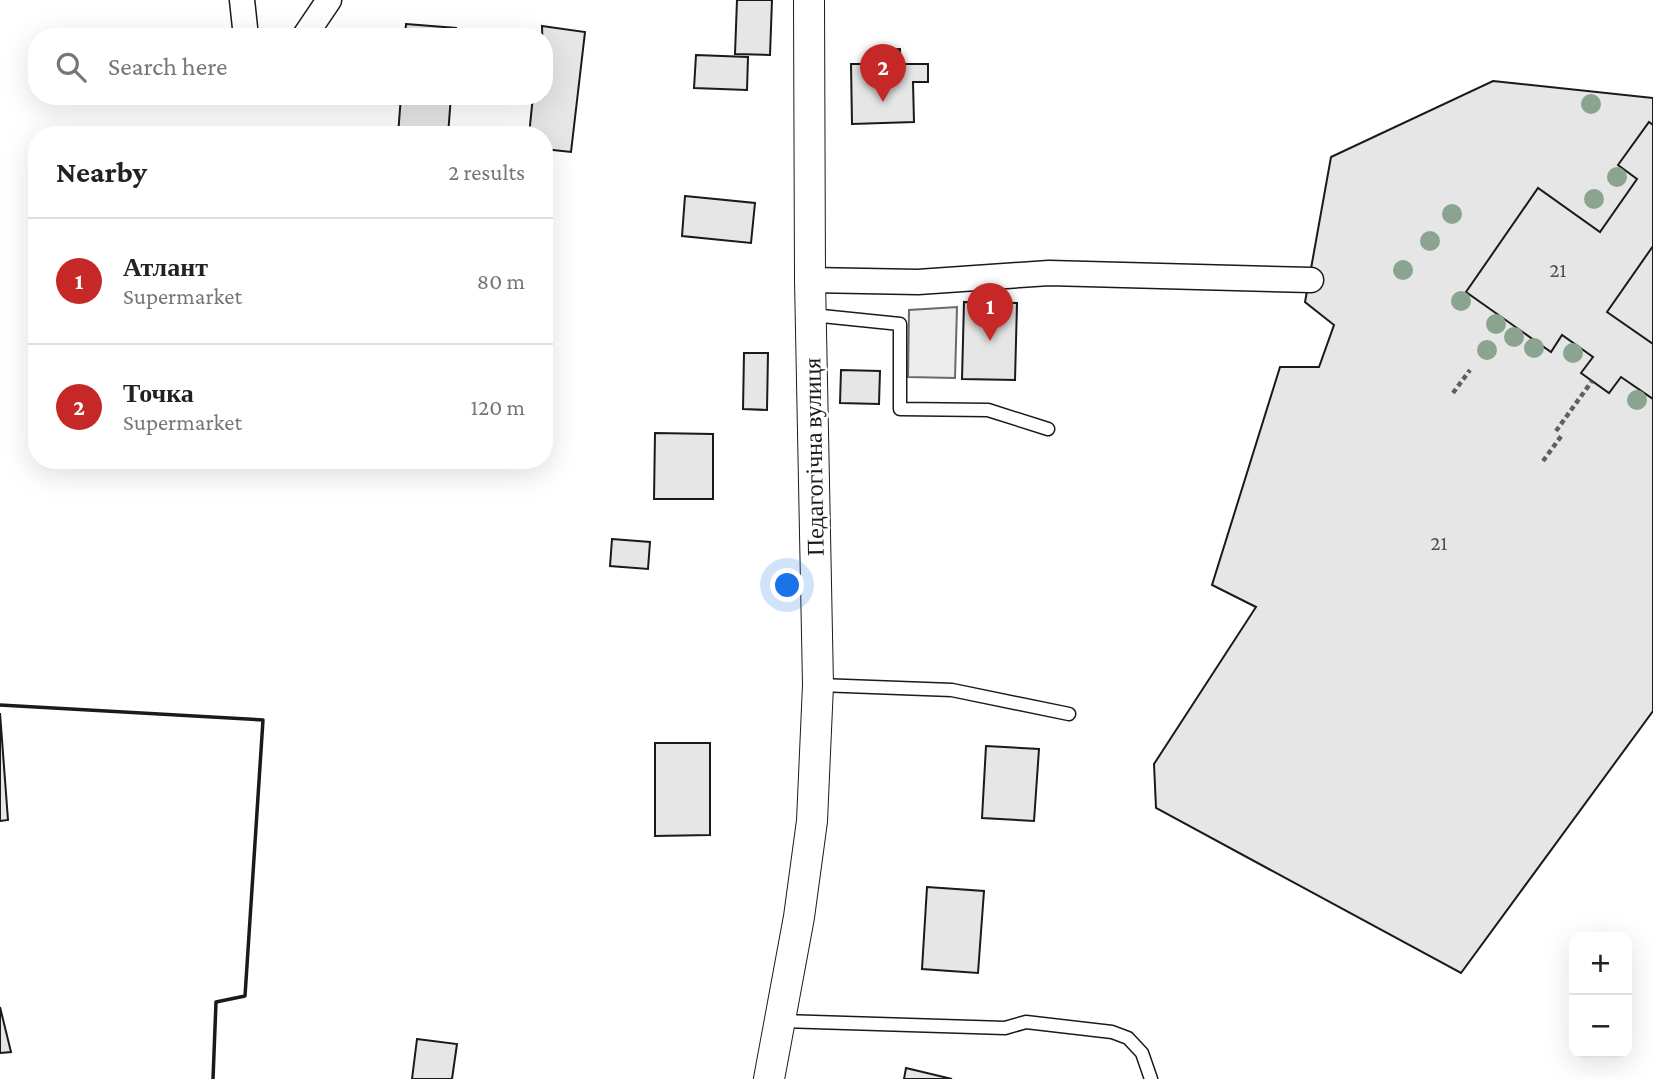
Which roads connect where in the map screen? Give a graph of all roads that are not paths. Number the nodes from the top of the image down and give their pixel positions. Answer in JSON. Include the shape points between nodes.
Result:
{"nodes":[{"id":1,"x":242,"y":0,"type":"edge"},
{"id":2,"x":329,"y":0,"type":"edge"},
{"id":3,"x":810,"y":0,"type":"edge"},
{"id":4,"x":245,"y":28,"type":"edge"},
{"id":5,"x":310,"y":28,"type":"edge"},
{"id":6,"x":810,"y":280,"type":"junction"},
{"id":7,"x":1311,"y":280,"type":"dead end"},
{"id":8,"x":811,"y":315,"type":"junction"},
{"id":9,"x":1048,"y":429,"type":"dead end"},
{"id":10,"x":818,"y":685,"type":"junction"},
{"id":11,"x":1069,"y":714,"type":"dead end"},
{"id":12,"x":782,"y":1021,"type":"junction"},
{"id":13,"x":769,"y":1079,"type":"edge"},
{"id":14,"x":1152,"y":1079,"type":"edge"}],
"edges":[{"from":1,"to":4,"type":"street"},
{"from":2,"to":5,"type":"street"},
{"from":3,"to":6,"type":"street","name":"Педагогічна вулиця"},
{"from":6,"to":7,"type":"street","via":[[918,282],[1049,273]]},
{"from":6,"to":8,"type":"street","name":"Педагогічна вулиця"},
{"from":8,"to":9,"type":"lane","via":[[900,324],[900,409],[988,410]]},
{"from":8,"to":10,"type":"street","name":"Педагогічна вулиця"},
{"from":10,"to":11,"type":"lane","via":[[952,691]]},
{"from":10,"to":12,"type":"street","name":"Педагогічна вулиця","via":[[812,821]]},
{"from":12,"to":13,"type":"street","name":"Педагогічна вулиця"},
{"from":12,"to":14,"type":"lane","via":[[1005,1028],[1026,1022],[1112,1032],[1128,1038],[1142,1053]]}]}
